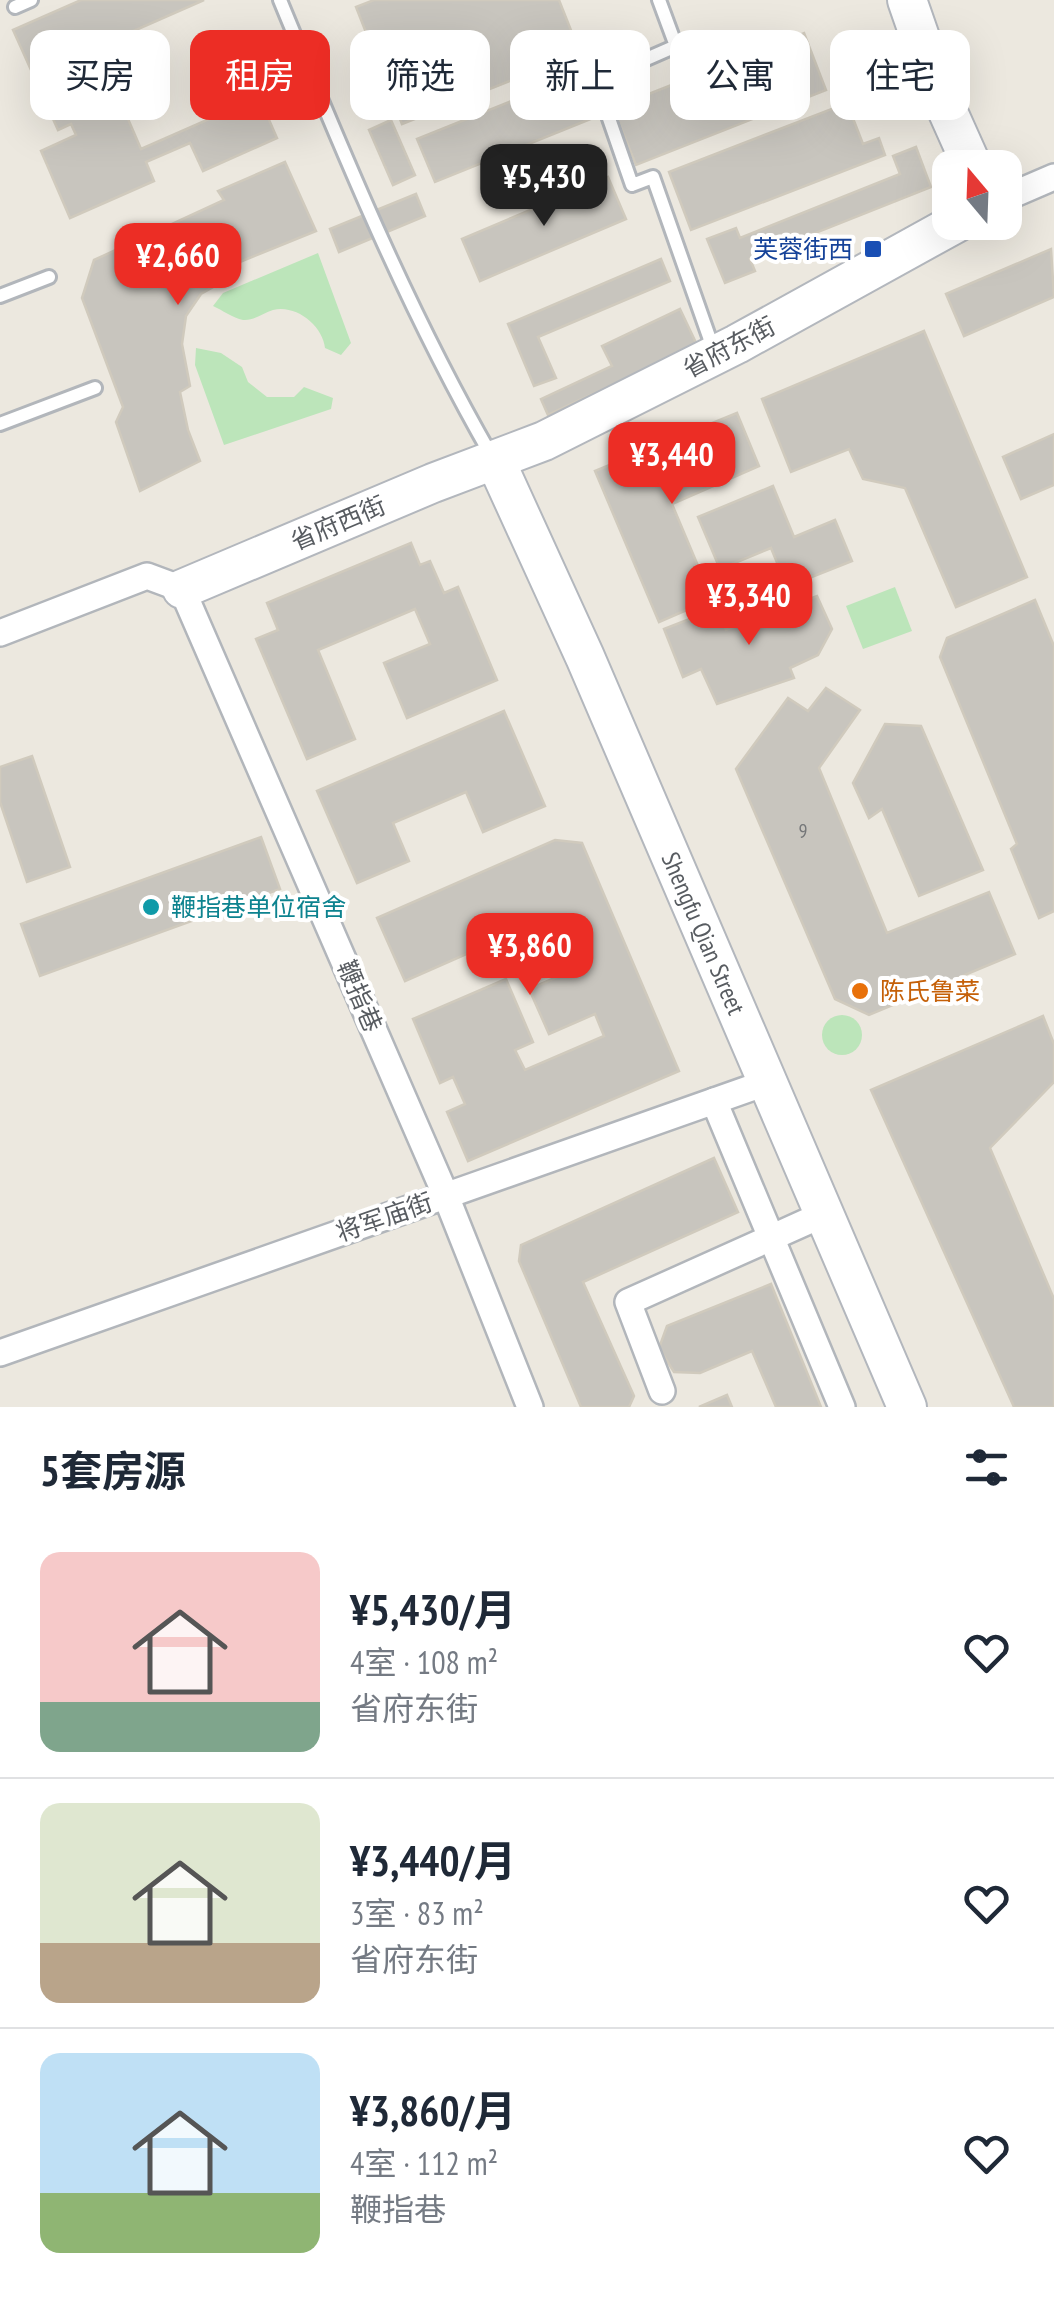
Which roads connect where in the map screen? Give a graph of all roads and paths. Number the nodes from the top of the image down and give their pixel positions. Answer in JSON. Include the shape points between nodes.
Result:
{"nodes":[{"id":1,"x":31,"y":0,"type":"edge"},
{"id":2,"x":280,"y":0,"type":"edge"},
{"id":3,"x":660,"y":0,"type":"edge"},
{"id":4,"x":907,"y":0,"type":"edge"},
{"id":5,"x":14,"y":7,"type":"dead end"},
{"id":6,"x":965,"y":150,"type":"edge"},
{"id":7,"x":1054,"y":177,"type":"edge"},
{"id":8,"x":1022,"y":191,"type":"edge"},
{"id":9,"x":932,"y":236,"type":"edge"},
{"id":10,"x":49,"y":277,"type":"dead end"},
{"id":11,"x":0,"y":296,"type":"edge"},
{"id":12,"x":716,"y":355,"type":"junction"},
{"id":13,"x":95,"y":388,"type":"dead end"},
{"id":14,"x":0,"y":424,"type":"edge"},
{"id":15,"x":496,"y":462,"type":"junction"},
{"id":16,"x":182,"y":588,"type":"junction"},
{"id":17,"x":0,"y":633,"type":"edge"},
{"id":18,"x":768,"y":1082,"type":"junction"},
{"id":19,"x":714,"y":1101,"type":"junction"},
{"id":20,"x":446,"y":1196,"type":"junction"},
{"id":21,"x":824,"y":1214,"type":"junction"},
{"id":22,"x":771,"y":1238,"type":"junction"},
{"id":23,"x":0,"y":1352,"type":"edge"},
{"id":24,"x":662,"y":1391,"type":"dead end"},
{"id":25,"x":530,"y":1407,"type":"edge"},
{"id":26,"x":842,"y":1407,"type":"edge"},
{"id":27,"x":908,"y":1407,"type":"edge"}],
"edges":[{"from":1,"to":5,"type":"lane"},
{"from":2,"to":15,"type":"lane","via":[[422,326]]},
{"from":3,"to":12,"type":"lane","via":[[676,46],[596,81],[632,185],[653,178]]},
{"from":4,"to":6,"type":"street"},
{"from":7,"to":8,"type":"street"},
{"from":9,"to":12,"type":"street","name":"省府东街"},
{"from":10,"to":11,"type":"lane"},
{"from":12,"to":15,"type":"street","name":"省府东街"},
{"from":13,"to":14,"type":"lane"},
{"from":15,"to":16,"type":"street","name":"省府西街"},
{"from":15,"to":18,"type":"street","name":"Shengfu Qian Street"},
{"from":16,"to":17,"type":"street","via":[[147,576]]},
{"from":16,"to":20,"type":"street","name":"鞭指巷"},
{"from":18,"to":19,"type":"street","name":"将军庙街"},
{"from":18,"to":21,"type":"street","name":"Shengfu Qian Street"},
{"from":19,"to":20,"type":"street","name":"将军庙街"},
{"from":19,"to":22,"type":"street"},
{"from":20,"to":23,"type":"street","name":"将军庙街"},
{"from":20,"to":25,"type":"street","name":"鞭指巷"},
{"from":21,"to":22,"type":"street"},
{"from":21,"to":27,"type":"street","name":"Shengfu Qian Street"},
{"from":22,"to":24,"type":"street","via":[[628,1302]]},
{"from":22,"to":26,"type":"street"}]}
